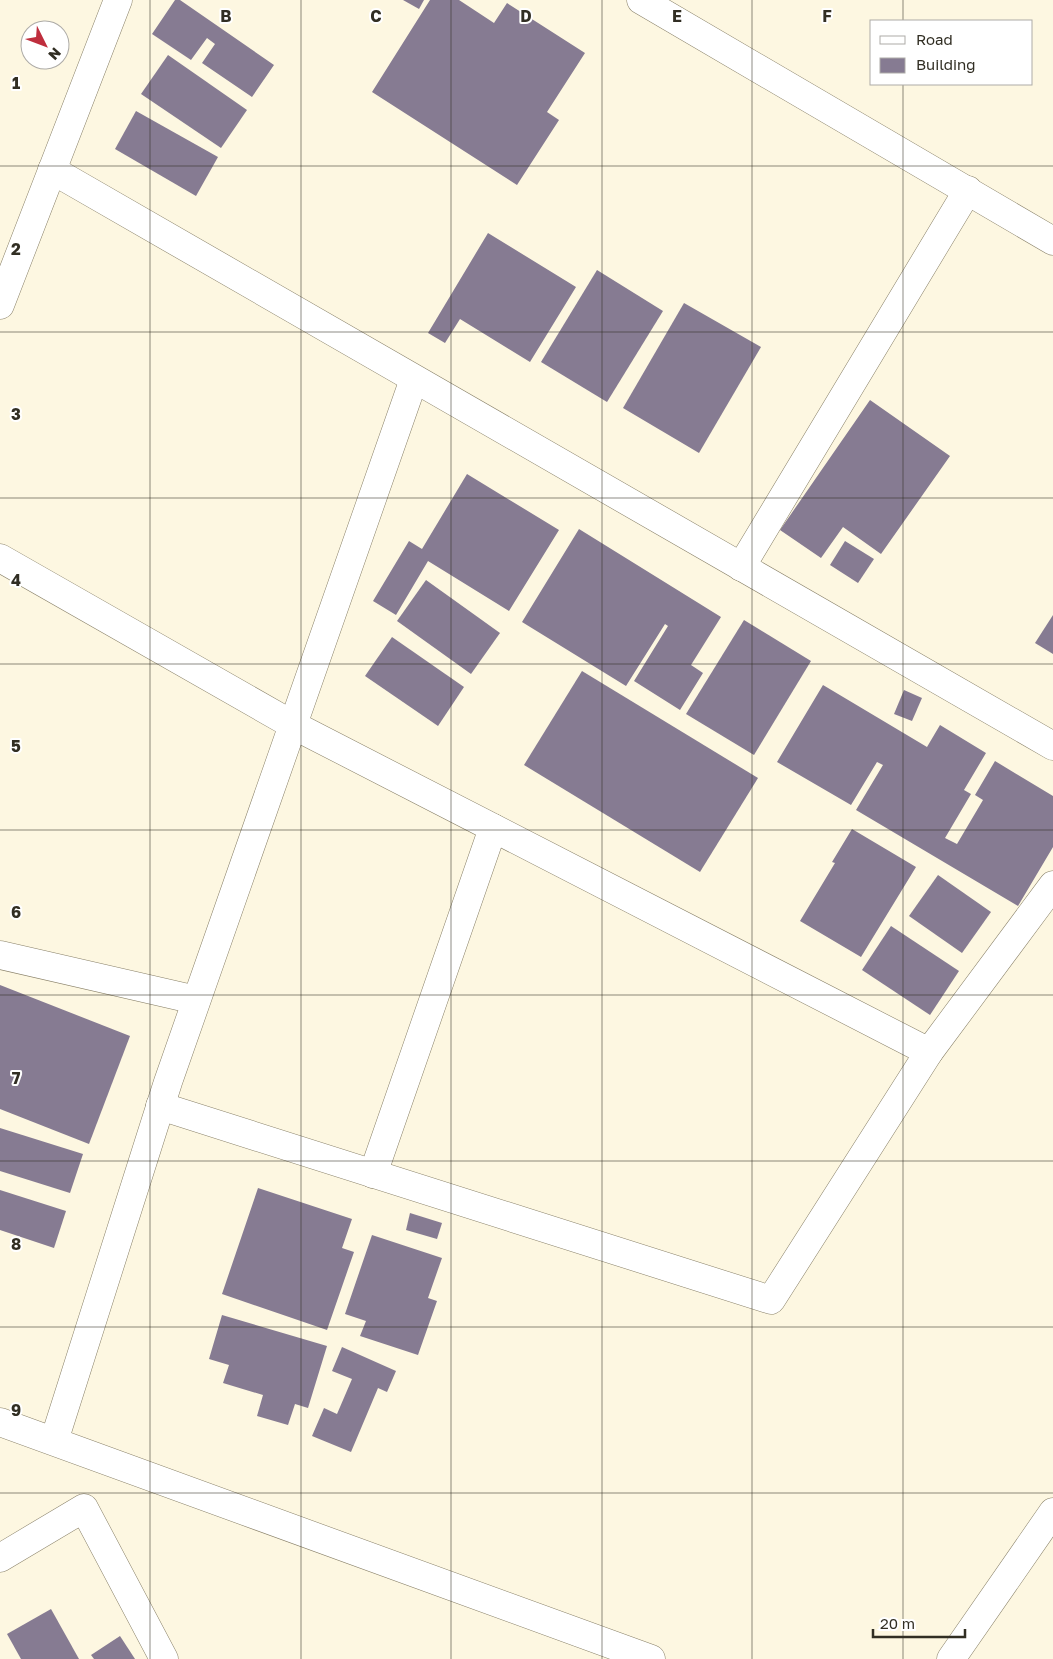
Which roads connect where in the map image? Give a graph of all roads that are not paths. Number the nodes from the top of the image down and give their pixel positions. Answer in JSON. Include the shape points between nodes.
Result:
{"nodes":[{"id":1,"x":118,"y":0,"type":"edge"},
{"id":2,"x":641,"y":0,"type":"edge"},
{"id":3,"x":52,"y":170,"type":"junction"},
{"id":4,"x":968,"y":190,"type":"junction"},
{"id":5,"x":1053,"y":241,"type":"edge"},
{"id":6,"x":0,"y":305,"type":"edge"},
{"id":7,"x":414,"y":379,"type":"junction"},
{"id":8,"x":0,"y":558,"type":"edge"},
{"id":9,"x":741,"y":567,"type":"junction"},
{"id":10,"x":293,"y":725,"type":"junction"},
{"id":11,"x":1053,"y":746,"type":"edge"},
{"id":12,"x":493,"y":828,"type":"junction"},
{"id":13,"x":1053,"y":885,"type":"edge"},
{"id":14,"x":0,"y":955,"type":"edge"},
{"id":15,"x":196,"y":1000,"type":"junction"},
{"id":16,"x":929,"y":1052,"type":"junction"},
{"id":17,"x":160,"y":1106,"type":"junction"},
{"id":18,"x":373,"y":1174,"type":"junction"},
{"id":19,"x":0,"y":1422,"type":"edge"},
{"id":20,"x":54,"y":1441,"type":"junction"},
{"id":21,"x":1053,"y":1512,"type":"edge"},
{"id":22,"x":0,"y":1558,"type":"edge"},
{"id":23,"x":164,"y":1659,"type":"edge"},
{"id":24,"x":651,"y":1659,"type":"edge"},
{"id":25,"x":951,"y":1659,"type":"edge"}],
"edges":[{"from":1,"to":3,"type":"street"},
{"from":2,"to":4,"type":"street"},
{"from":3,"to":6,"type":"street"},
{"from":3,"to":7,"type":"street"},
{"from":4,"to":5,"type":"street"},
{"from":4,"to":9,"type":"street"},
{"from":7,"to":9,"type":"street"},
{"from":7,"to":10,"type":"street"},
{"from":8,"to":10,"type":"street"},
{"from":9,"to":11,"type":"street"},
{"from":10,"to":12,"type":"street"},
{"from":10,"to":15,"type":"street"},
{"from":12,"to":16,"type":"street"},
{"from":12,"to":18,"type":"street"},
{"from":13,"to":16,"type":"street"},
{"from":14,"to":15,"type":"street"},
{"from":15,"to":17,"type":"street"},
{"from":16,"to":18,"type":"street","via":[[771,1300]]},
{"from":17,"to":18,"type":"street"},
{"from":17,"to":20,"type":"street"},
{"from":19,"to":20,"type":"street"},
{"from":20,"to":24,"type":"street"},
{"from":21,"to":25,"type":"street"},
{"from":22,"to":23,"type":"street","via":[[84,1508]]}]}
